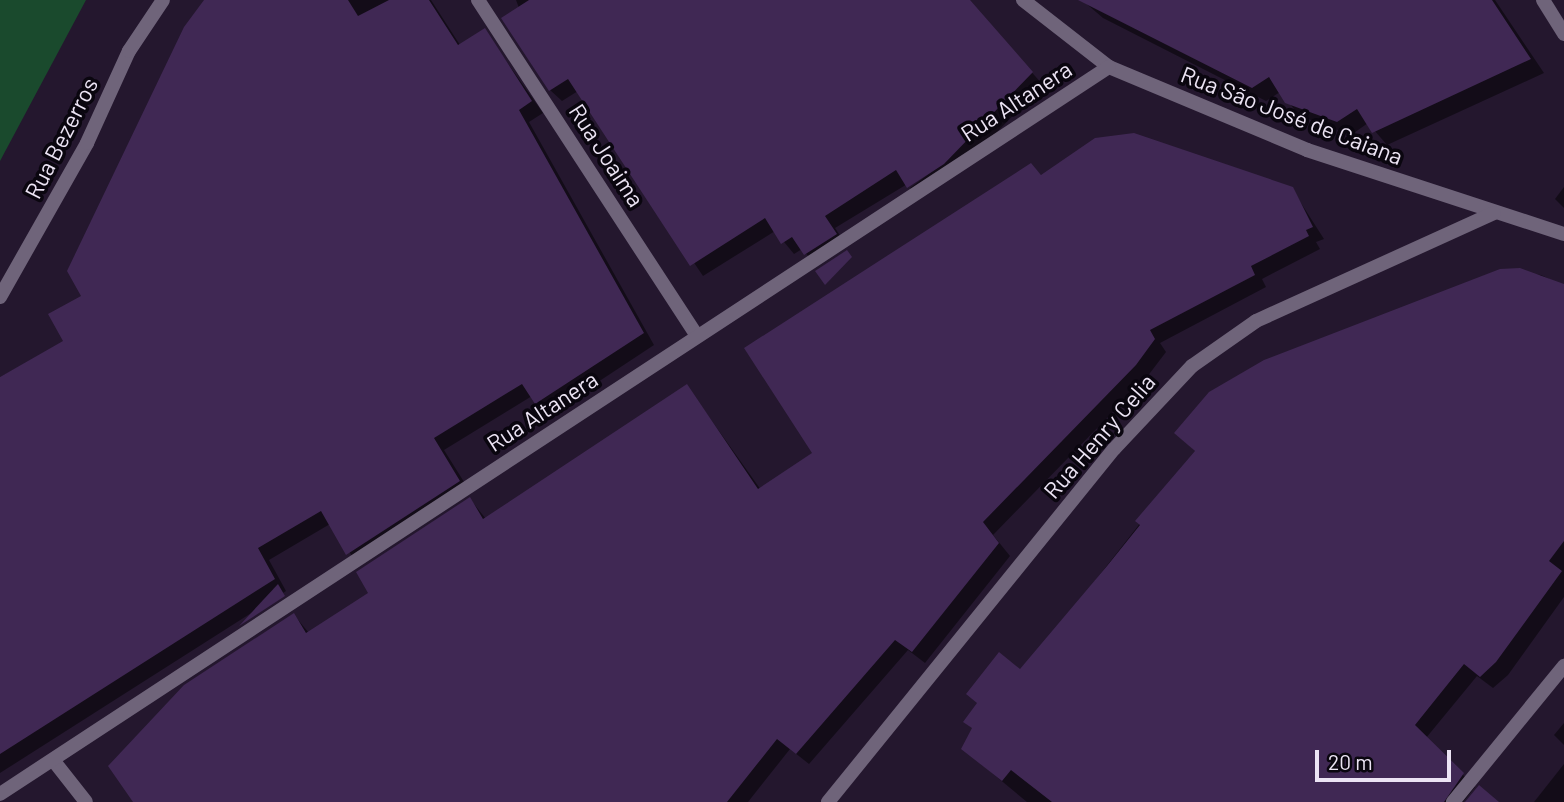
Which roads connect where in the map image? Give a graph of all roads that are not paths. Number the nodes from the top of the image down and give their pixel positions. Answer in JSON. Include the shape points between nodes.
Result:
{"nodes":[{"id":1,"x":163,"y":0,"type":"edge"},
{"id":2,"x":478,"y":0,"type":"edge"},
{"id":3,"x":1023,"y":0,"type":"edge"},
{"id":4,"x":1543,"y":0,"type":"edge"},
{"id":5,"x":1564,"y":34,"type":"edge"},
{"id":6,"x":1109,"y":67,"type":"junction"},
{"id":7,"x":1494,"y":213,"type":"junction"},
{"id":8,"x":1564,"y":234,"type":"edge"},
{"id":9,"x":0,"y":297,"type":"edge"},
{"id":10,"x":697,"y":336,"type":"junction"},
{"id":11,"x":1564,"y":666,"type":"edge"},
{"id":12,"x":53,"y":760,"type":"junction"},
{"id":13,"x":0,"y":794,"type":"edge"},
{"id":14,"x":86,"y":802,"type":"edge"},
{"id":15,"x":828,"y":802,"type":"edge"},
{"id":16,"x":1453,"y":802,"type":"edge"}],
"edges":[{"from":1,"to":9,"type":"street","name":"Rua Bezerros","via":[[129,51],[87,143]]},
{"from":2,"to":10,"type":"street","name":"Rua Joaima"},
{"from":3,"to":6,"type":"street","name":"Rua São José de Caiana"},
{"from":4,"to":5,"type":"street"},
{"from":6,"to":7,"type":"street","name":"Rua São José de Caiana","via":[[1307,150]]},
{"from":6,"to":10,"type":"street","name":"Rua Altanera"},
{"from":7,"to":8,"type":"street","name":"Rua São José de Caiana"},
{"from":7,"to":15,"type":"street","name":"Rua Henry Celia","via":[[1256,321],[1192,366],[1114,449]]},
{"from":10,"to":12,"type":"street","name":"Rua Altanera"},
{"from":11,"to":16,"type":"street"},
{"from":12,"to":13,"type":"street","name":"Rua Altanera"},
{"from":12,"to":14,"type":"street"}]}
